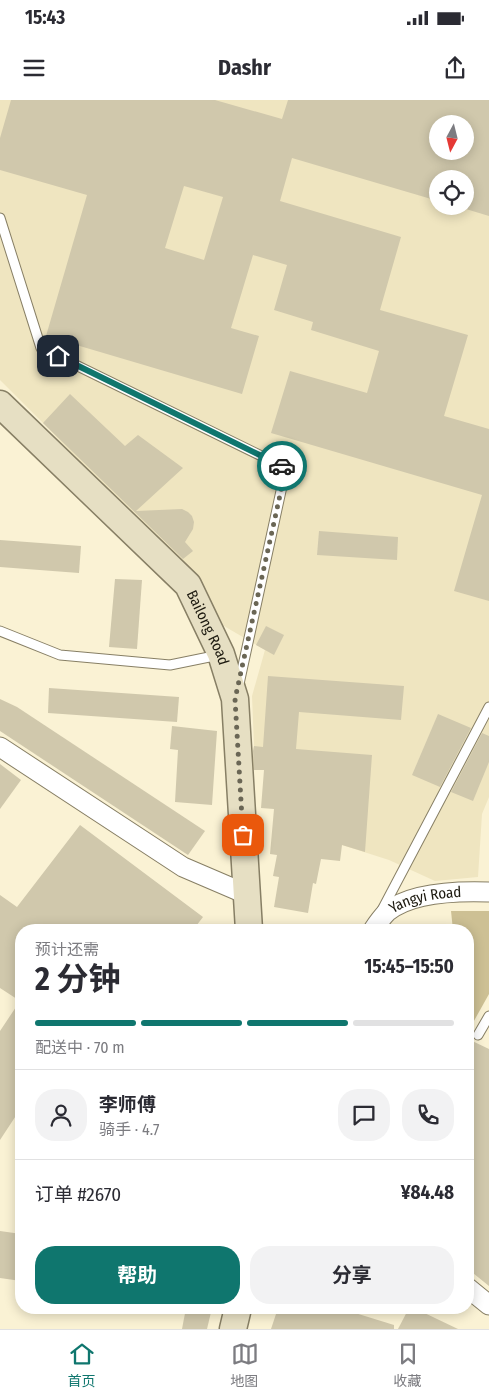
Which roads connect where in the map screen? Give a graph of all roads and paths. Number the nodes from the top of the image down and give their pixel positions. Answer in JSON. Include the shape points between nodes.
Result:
{"nodes":[{"id":1,"x":0,"y":218,"type":"edge"},
{"id":2,"x":0,"y":404,"type":"edge"},
{"id":3,"x":0,"y":631,"type":"edge"},
{"id":4,"x":221,"y":654,"type":"junction"},
{"id":5,"x":235,"y":699,"type":"junction"},
{"id":6,"x":489,"y":707,"type":"edge"},
{"id":7,"x":0,"y":747,"type":"edge"},
{"id":8,"x":489,"y":892,"type":"edge"},
{"id":9,"x":246,"y":894,"type":"junction"},
{"id":10,"x":248,"y":924,"type":"edge"},
{"id":11,"x":375,"y":924,"type":"edge"},
{"id":12,"x":377,"y":924,"type":"edge"},
{"id":13,"x":489,"y":1016,"type":"edge"},
{"id":14,"x":478,"y":1035,"type":"dead end"},
{"id":15,"x":474,"y":1293,"type":"edge"},
{"id":16,"x":489,"y":1305,"type":"edge"},
{"id":17,"x":237,"y":1314,"type":"edge"},
{"id":18,"x":233,"y":1329,"type":"edge"}],
"edges":[{"from":1,"to":5,"type":"lane","via":[[41,348],[286,468]]},
{"from":2,"to":4,"type":"street","name":"Bailong Road","via":[[188,585]]},
{"from":3,"to":4,"type":"lane","via":[[60,655],[170,665]]},
{"from":4,"to":5,"type":"street","name":"Bailong Road"},
{"from":5,"to":9,"type":"street","name":"Bailong Road"},
{"from":6,"to":11,"type":"lane"},
{"from":7,"to":9,"type":"street","via":[[183,867]]},
{"from":8,"to":12,"type":"street","name":"Yangyi Road","via":[[423,896],[388,911]]},
{"from":9,"to":10,"type":"street","name":"Bailong Road"},
{"from":13,"to":14,"type":"lane"},
{"from":15,"to":16,"type":"street"},
{"from":17,"to":18,"type":"street"}]}
